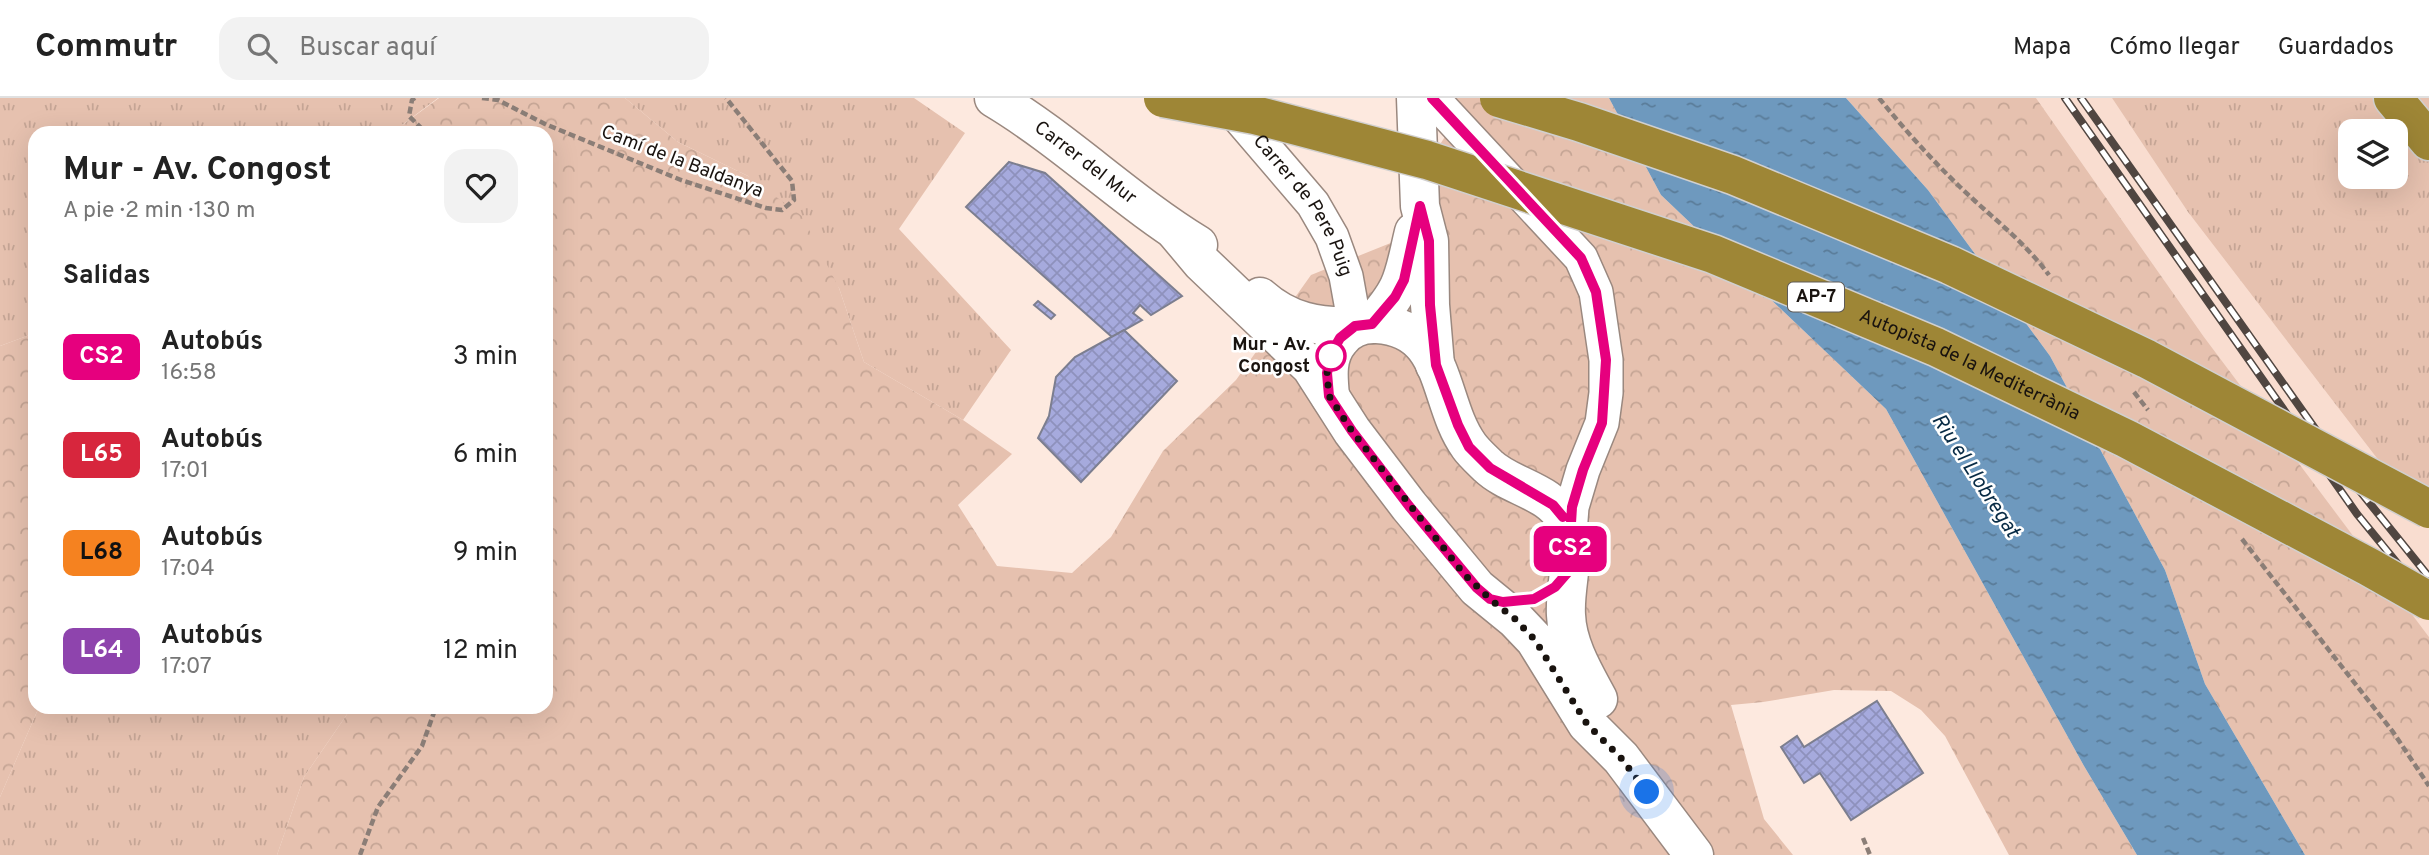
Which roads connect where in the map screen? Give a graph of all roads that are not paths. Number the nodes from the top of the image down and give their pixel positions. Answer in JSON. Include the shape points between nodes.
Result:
{"nodes":[{"id":1,"x":994,"y":98,"type":"edge"},
{"id":2,"x":1163,"y":98,"type":"edge"},
{"id":3,"x":1223,"y":98,"type":"edge"},
{"id":4,"x":1416,"y":98,"type":"edge"},
{"id":5,"x":1432,"y":98,"type":"edge"},
{"id":6,"x":1499,"y":98,"type":"edge"},
{"id":7,"x":2393,"y":98,"type":"edge"},
{"id":8,"x":2429,"y":141,"type":"edge"},
{"id":9,"x":1420,"y":206,"type":"junction"},
{"id":10,"x":1176,"y":232,"type":"junction"},
{"id":11,"x":1364,"y":325,"type":"junction"},
{"id":12,"x":1436,"y":365,"type":"junction"},
{"id":13,"x":1329,"y":396,"type":"junction"},
{"id":14,"x":2429,"y":509,"type":"edge"},
{"id":15,"x":1570,"y":533,"type":"junction"},
{"id":16,"x":1568,"y":572,"type":"junction"},
{"id":17,"x":1490,"y":599,"type":"junction"},
{"id":18,"x":2429,"y":601,"type":"edge"},
{"id":19,"x":1621,"y":758,"type":"junction"},
{"id":20,"x":1694,"y":855,"type":"edge"}],
"edges":[{"from":1,"to":10,"type":"main road","name":"Carrer del Mur","via":[[1077,154]]},
{"from":2,"to":18,"type":"highway","name":"Autopista de la Mediterrània","number":"AP-7","bridge":true,"via":[[1255,114],[1427,160],[1713,254],[1936,347],[2127,439]]},
{"from":3,"to":11,"type":"street","name":"Carrer de Pere Puig","via":[[1313,204],[1332,237]]},
{"from":4,"to":9,"type":"main road"},
{"from":5,"to":15,"type":"street","via":[[1581,258],[1596,292],[1606,393],[1602,423],[1572,507]]},
{"from":6,"to":14,"type":"highway","bridge":true,"via":[[1733,175],[1950,265],[2147,359]]},
{"from":7,"to":8,"type":"highway"},
{"from":9,"to":11,"type":"main road","via":[[1404,280],[1395,297]]},
{"from":9,"to":12,"type":"main road","via":[[1429,241]]},
{"from":10,"to":11,"type":"main road","name":"Carrer del Mur","via":[[1216,256],[1289,317],[1311,325]]},
{"from":10,"to":13,"type":"main road","name":"Carrer del Mur","via":[[1202,263],[1311,367]]},
{"from":11,"to":12,"type":"main road","name":"Carrer del Mur","via":[[1393,325],[1410,333]]},
{"from":11,"to":13,"type":"main road","via":[[1340,338],[1332,352],[1327,373]]},
{"from":12,"to":15,"type":"main road","via":[[1469,447],[1490,468],[1553,505]]},
{"from":13,"to":17,"type":"main road","name":"Carrer del Mur","via":[[1417,516]]},
{"from":15,"to":16,"type":"main road"},
{"from":16,"to":17,"type":"main road","via":[[1555,587],[1534,599],[1516,603]]},
{"from":16,"to":19,"type":"main road","via":[[1568,634],[1606,714]]},
{"from":17,"to":19,"type":"main road","name":"Carrer del Mur","via":[[1535,640],[1587,724]]},
{"from":19,"to":20,"type":"main road"}]}
